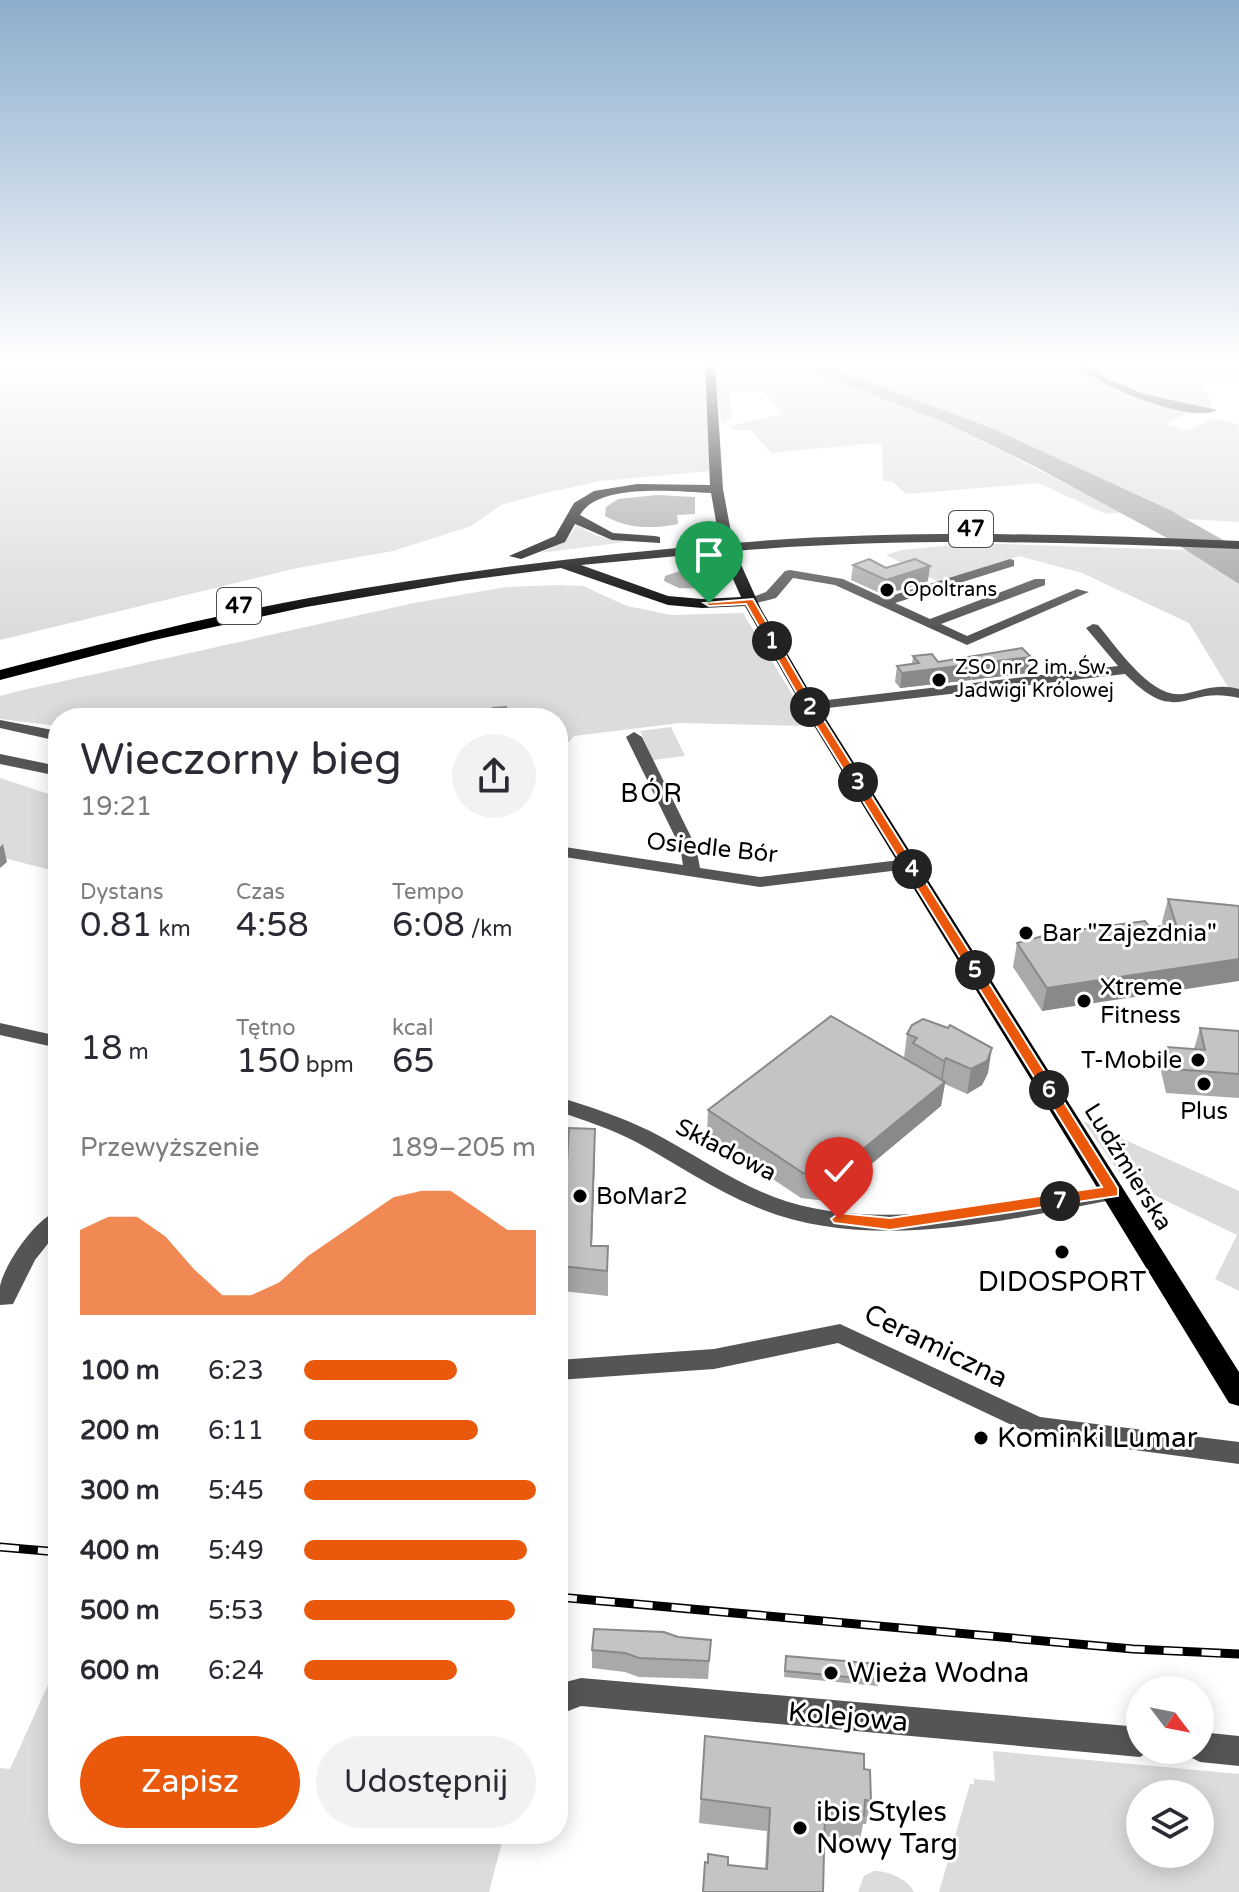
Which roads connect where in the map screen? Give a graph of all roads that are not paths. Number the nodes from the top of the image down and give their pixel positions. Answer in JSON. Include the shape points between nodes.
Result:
{"nodes":[{"id":1,"x":715,"y":451,"type":"edge"},
{"id":2,"x":717,"y":489,"type":"junction"},
{"id":3,"x":574,"y":517,"type":"junction"},
{"id":4,"x":1239,"y":538,"type":"edge"},
{"id":5,"x":706,"y":543,"type":"junction"},
{"id":6,"x":683,"y":545,"type":"junction"},
{"id":7,"x":1239,"y":545,"type":"edge"},
{"id":8,"x":499,"y":560,"type":"junction"},
{"id":9,"x":1010,"y":563,"type":"dead end"},
{"id":10,"x":524,"y":565,"type":"junction"},
{"id":11,"x":1040,"y":582,"type":"dead end"},
{"id":12,"x":638,"y":591,"type":"junction"},
{"id":13,"x":1082,"y":592,"type":"dead end"},
{"id":14,"x":749,"y":601,"type":"junction"},
{"id":15,"x":883,"y":603,"type":"junction"},
{"id":16,"x":929,"y":624,"type":"junction"},
{"id":17,"x":1093,"y":628,"type":"dead end"},
{"id":18,"x":0,"y":665,"type":"edge"},
{"id":19,"x":1129,"y":669,"type":"junction"},
{"id":20,"x":0,"y":675,"type":"edge"},
{"id":21,"x":1239,"y":694,"type":"edge"},
{"id":22,"x":810,"y":706,"type":"junction"},
{"id":23,"x":0,"y":724,"type":"edge"},
{"id":24,"x":48,"y":734,"type":"edge"},
{"id":25,"x":634,"y":737,"type":"dead end"},
{"id":26,"x":0,"y":759,"type":"edge"},
{"id":27,"x":48,"y":769,"type":"edge"},
{"id":28,"x":568,"y":852,"type":"edge"},
{"id":29,"x":908,"y":864,"type":"junction"},
{"id":30,"x":692,"y":871,"type":"junction"},
{"id":31,"x":0,"y":1029,"type":"edge"},
{"id":32,"x":48,"y":1040,"type":"edge"},
{"id":33,"x":568,"y":1108,"type":"edge"},
{"id":34,"x":1112,"y":1192,"type":"junction"},
{"id":35,"x":48,"y":1225,"type":"edge"},
{"id":36,"x":5,"y":1298,"type":"dead end"},
{"id":37,"x":568,"y":1369,"type":"edge"},
{"id":38,"x":1239,"y":1395,"type":"edge"},
{"id":39,"x":1239,"y":1453,"type":"edge"},
{"id":40,"x":568,"y":1694,"type":"edge"},
{"id":41,"x":1126,"y":1741,"type":"edge"},
{"id":42,"x":1214,"y":1748,"type":"edge"},
{"id":43,"x":1239,"y":1751,"type":"edge"}],
"edges":[{"from":1,"to":2,"type":"main road","name":"Ludźmierska"},
{"from":2,"to":3,"type":"main road","via":[[608,491],[585,501]]},
{"from":2,"to":14,"type":"main road","name":"Ludźmierska","via":[[728,552]]},
{"from":3,"to":6,"type":"main road","via":[[605,535]]},
{"from":3,"to":8,"type":"main road","via":[[560,539]]},
{"from":4,"to":5,"type":"main road","number":"47","via":[[958,529],[810,532]]},
{"from":5,"to":6,"type":"main road","number":"47"},
{"from":5,"to":7,"type":"main road","number":"47","via":[[967,537]]},
{"from":6,"to":8,"type":"main road","number":"47"},
{"from":6,"to":10,"type":"main road","number":"47"},
{"from":6,"to":12,"type":"main road","via":[[636,566],[630,577]]},
{"from":8,"to":18,"type":"main road","number":"47","via":[[268,599]]},
{"from":9,"to":15,"type":"street"},
{"from":10,"to":12,"type":"main road","via":[[583,569]]},
{"from":10,"to":20,"type":"main road","number":"47","via":[[241,615]]},
{"from":11,"to":16,"type":"street"},
{"from":12,"to":14,"type":"main road","via":[[686,604]]},
{"from":13,"to":16,"type":"street","via":[[967,641]]},
{"from":14,"to":15,"type":"street","via":[[771,595],[790,574],[838,582]]},
{"from":14,"to":22,"type":"main road","name":"Ludźmierska"},
{"from":15,"to":16,"type":"street"},
{"from":17,"to":19,"type":"street"},
{"from":19,"to":21,"type":"street","via":[[1160,697],[1218,688]]},
{"from":19,"to":22,"type":"street"},
{"from":22,"to":29,"type":"main road","name":"Ludźmierska"},
{"from":23,"to":24,"type":"street"},
{"from":25,"to":30,"type":"street","via":[[688,847]]},
{"from":26,"to":27,"type":"street"},
{"from":28,"to":30,"type":"street","name":"Osiedle Bór"},
{"from":29,"to":30,"type":"street","name":"Osiedle Bór","via":[[760,882]]},
{"from":29,"to":34,"type":"main road","name":"Ludźmierska"},
{"from":31,"to":32,"type":"street"},
{"from":33,"to":34,"type":"street","name":"Składowa","via":[[640,1135],[786,1210],[839,1219],[890,1224]]},
{"from":34,"to":38,"type":"main road","name":"Ludźmierska"},
{"from":35,"to":36,"type":"street"},
{"from":37,"to":39,"type":"street","name":"Ceramiczna","via":[[714,1359],[840,1333],[1037,1427]]},
{"from":40,"to":41,"type":"street","name":"Kolejowa"},
{"from":42,"to":43,"type":"street"}]}
